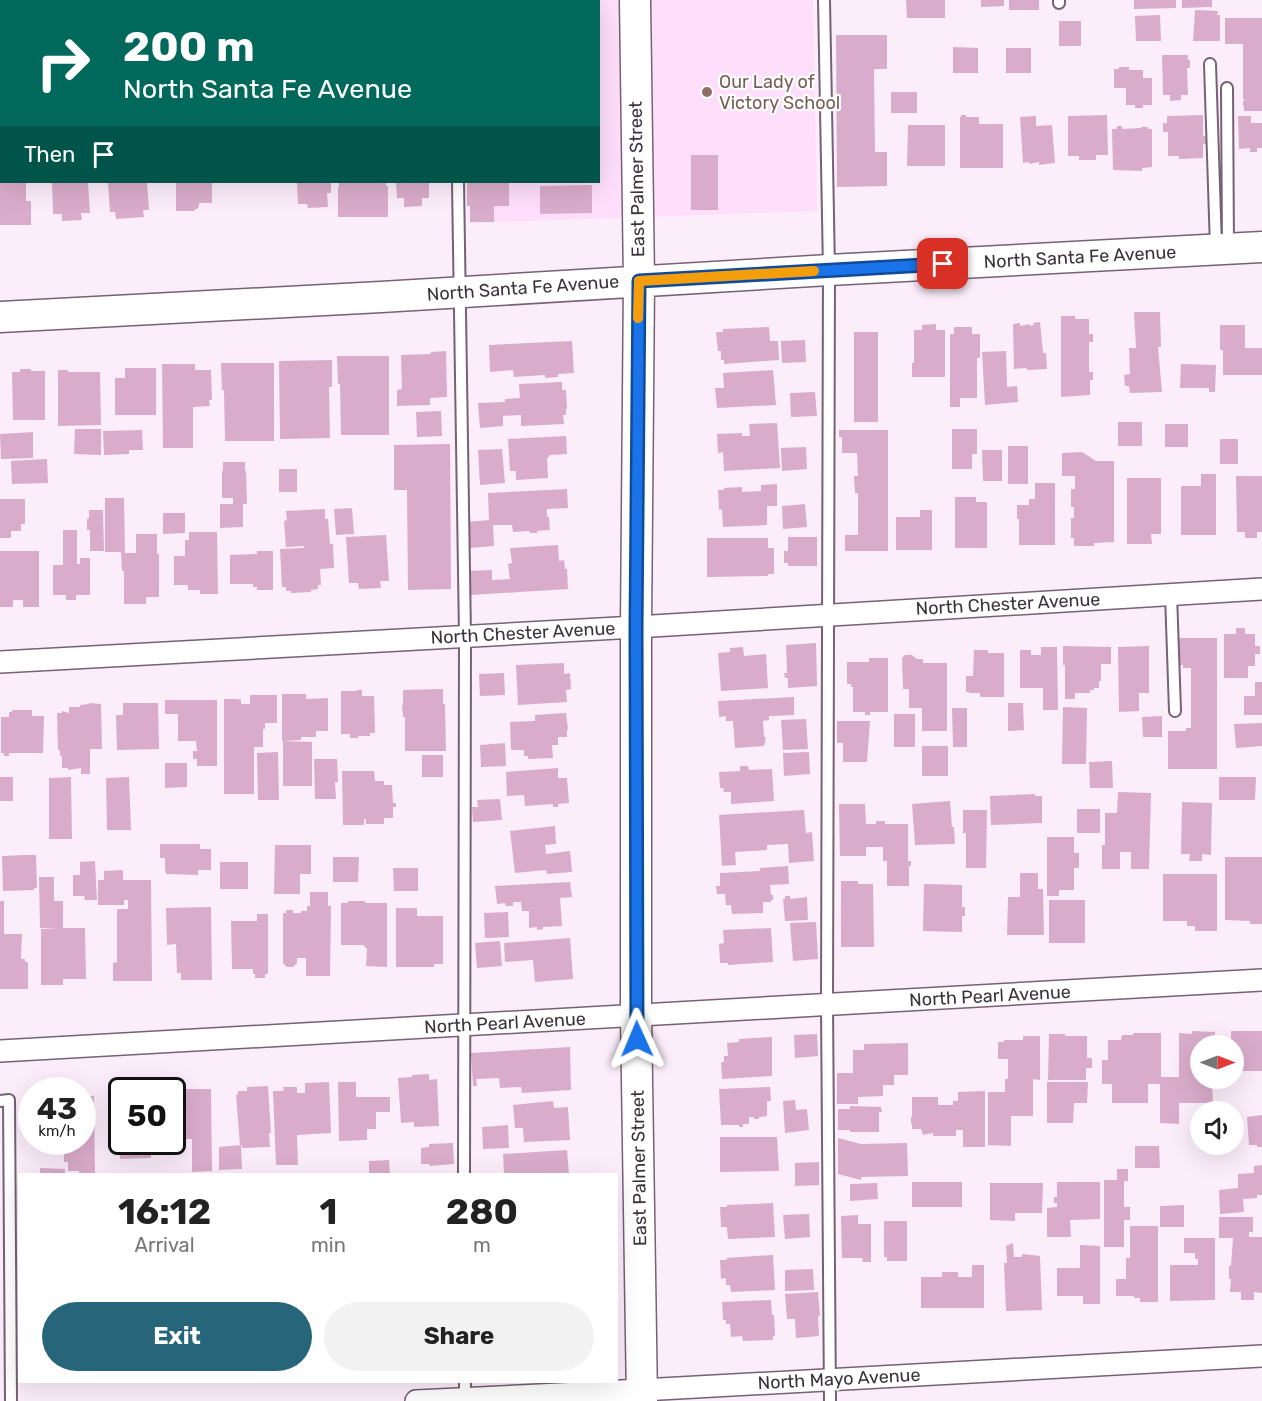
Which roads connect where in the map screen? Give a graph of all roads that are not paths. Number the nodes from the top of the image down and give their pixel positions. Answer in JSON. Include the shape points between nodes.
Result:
{"nodes":[{"id":1,"x":635,"y":0,"type":"edge"},
{"id":2,"x":824,"y":0,"type":"edge"},
{"id":3,"x":1210,"y":64,"type":"dead end"},
{"id":4,"x":1227,"y":88,"type":"dead end"},
{"id":5,"x":458,"y":183,"type":"edge"},
{"id":6,"x":1262,"y":247,"type":"edge"},
{"id":7,"x":1222,"y":249,"type":"junction"},
{"id":8,"x":829,"y":270,"type":"junction"},
{"id":9,"x":639,"y":281,"type":"junction"},
{"id":10,"x":459,"y":292,"type":"junction"},
{"id":11,"x":0,"y":317,"type":"edge"},
{"id":12,"x":1262,"y":589,"type":"edge"},
{"id":13,"x":1171,"y":594,"type":"junction"},
{"id":14,"x":829,"y":615,"type":"junction"},
{"id":15,"x":636,"y":627,"type":"junction"},
{"id":16,"x":465,"y":636,"type":"junction"},
{"id":17,"x":0,"y":662,"type":"edge"},
{"id":18,"x":1175,"y":711,"type":"dead end"},
{"id":19,"x":1262,"y":980,"type":"edge"},
{"id":20,"x":827,"y":1005,"type":"junction"},
{"id":21,"x":636,"y":1016,"type":"junction"},
{"id":22,"x":463,"y":1026,"type":"junction"},
{"id":23,"x":0,"y":1052,"type":"edge"},
{"id":24,"x":0,"y":1101,"type":"edge"},
{"id":25,"x":464,"y":1173,"type":"edge"},
{"id":26,"x":1262,"y":1356,"type":"edge"},
{"id":27,"x":830,"y":1390,"type":"edge"},
{"id":28,"x":465,"y":1394,"type":"edge"},
{"id":29,"x":642,"y":1396,"type":"edge"},
{"id":30,"x":11,"y":1401,"type":"edge"},
{"id":31,"x":416,"y":1401,"type":"edge"}],
"edges":[{"from":1,"to":9,"type":"main road","name":"East Palmer Street"},
{"from":2,"to":8,"type":"lane"},
{"from":3,"to":7,"type":"lane"},
{"from":4,"to":7,"type":"lane"},
{"from":5,"to":10,"type":"lane"},
{"from":6,"to":7,"type":"main road","name":"North Santa Fe Avenue"},
{"from":7,"to":8,"type":"main road","name":"North Santa Fe Avenue"},
{"from":8,"to":9,"type":"main road","name":"North Santa Fe Avenue"},
{"from":8,"to":14,"type":"lane"},
{"from":9,"to":10,"type":"main road","name":"North Santa Fe Avenue"},
{"from":9,"to":15,"type":"main road","name":"East Palmer Street"},
{"from":10,"to":11,"type":"main road","name":"North Santa Fe Avenue"},
{"from":10,"to":16,"type":"lane"},
{"from":12,"to":13,"type":"street","name":"North Chester Avenue"},
{"from":13,"to":14,"type":"street","name":"North Chester Avenue"},
{"from":13,"to":18,"type":"lane"},
{"from":14,"to":15,"type":"street","name":"North Chester Avenue"},
{"from":14,"to":20,"type":"lane"},
{"from":15,"to":16,"type":"street","name":"North Chester Avenue"},
{"from":15,"to":21,"type":"main road","name":"East Palmer Street"},
{"from":16,"to":17,"type":"street","name":"North Chester Avenue"},
{"from":16,"to":22,"type":"lane"},
{"from":19,"to":20,"type":"street","name":"North Pearl Avenue"},
{"from":20,"to":21,"type":"street","name":"North Pearl Avenue"},
{"from":20,"to":27,"type":"lane"},
{"from":21,"to":22,"type":"street","name":"North Pearl Avenue"},
{"from":21,"to":29,"type":"main road","name":"East Palmer Street"},
{"from":22,"to":23,"type":"street","name":"North Pearl Avenue"},
{"from":22,"to":25,"type":"lane"},
{"from":24,"to":30,"type":"lane","via":[[9,1100]]},
{"from":26,"to":27,"type":"street","name":"North Mayo Avenue"},
{"from":27,"to":29,"type":"street","name":"North Mayo Avenue"},
{"from":28,"to":29,"type":"street","name":"North Mayo Avenue"},
{"from":28,"to":31,"type":"street","name":"North Mayo Avenue"}]}
